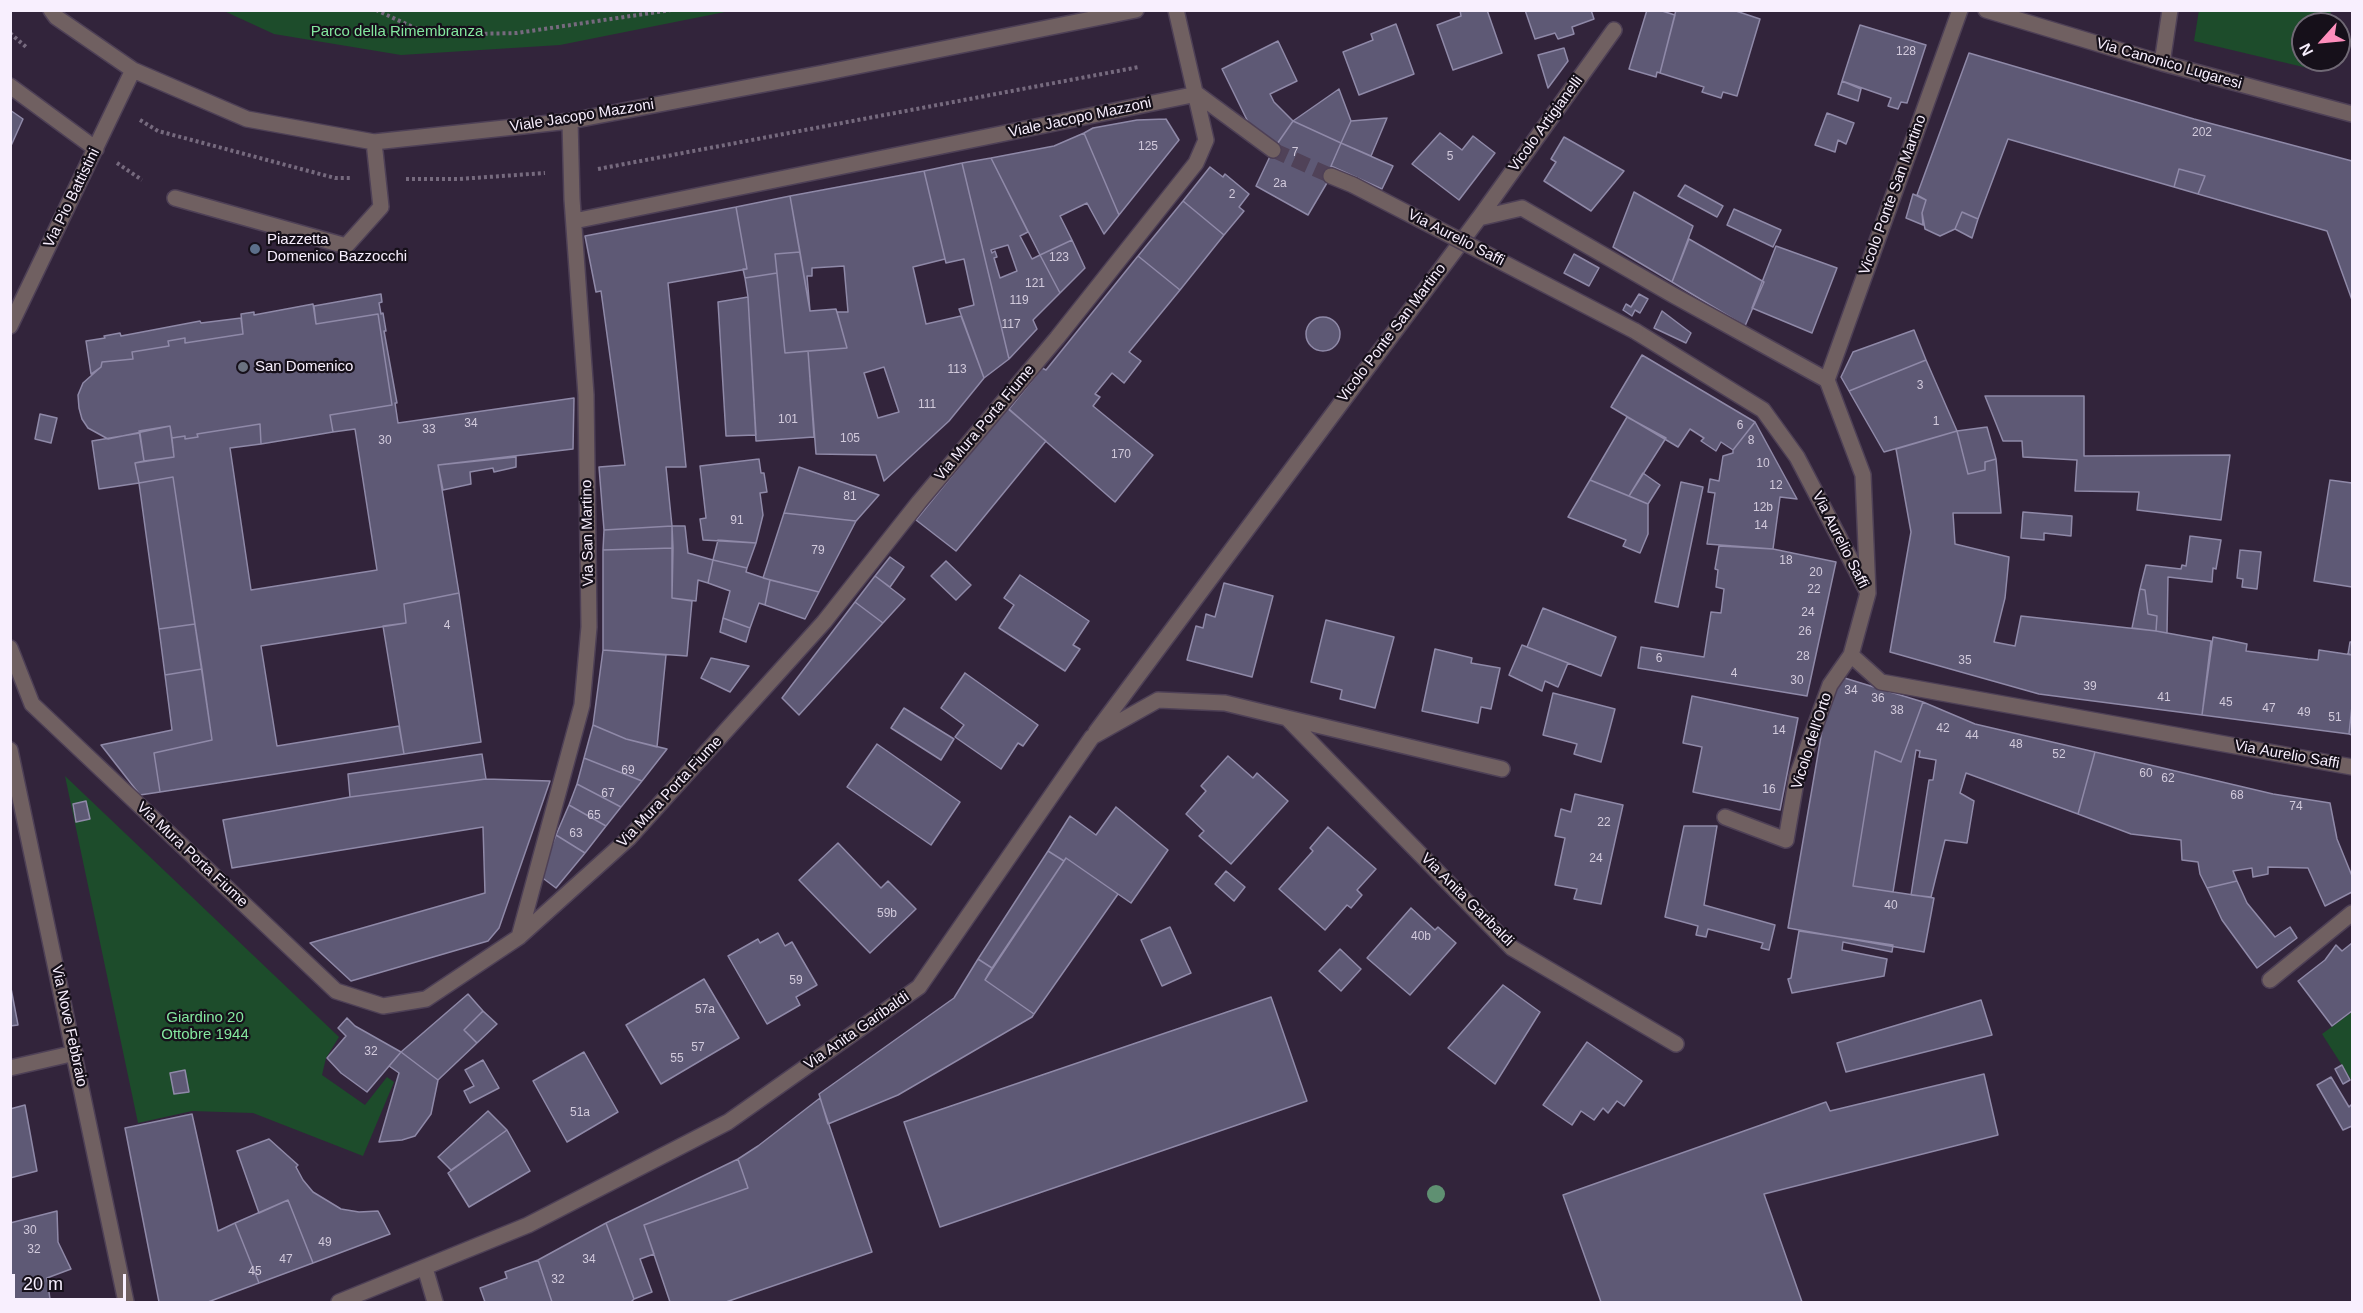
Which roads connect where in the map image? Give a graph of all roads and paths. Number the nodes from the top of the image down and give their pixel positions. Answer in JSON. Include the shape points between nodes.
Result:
{"nodes":[{"id":1,"x":51,"y":10,"type":"edge"},
{"id":2,"x":305,"y":10,"type":"edge"},
{"id":3,"x":315,"y":10,"type":"edge"},
{"id":4,"x":376,"y":10,"type":"edge"},
{"id":5,"x":671,"y":10,"type":"edge"},
{"id":6,"x":1099,"y":10,"type":"edge"},
{"id":7,"x":1137,"y":10,"type":"edge"},
{"id":8,"x":1176,"y":10,"type":"edge"},
{"id":9,"x":1960,"y":10,"type":"edge"},
{"id":10,"x":1986,"y":10,"type":"edge"},
{"id":11,"x":2170,"y":10,"type":"edge"},
{"id":12,"x":1076,"y":23,"type":"junction"},
{"id":13,"x":1614,"y":30,"type":"dead end"},
{"id":14,"x":10,"y":33,"type":"edge"},
{"id":15,"x":26,"y":47,"type":"dead end"},
{"id":16,"x":2162,"y":63,"type":"junction"},
{"id":17,"x":133,"y":70,"type":"junction"},
{"id":18,"x":10,"y":86,"type":"edge"},
{"id":19,"x":1197,"y":94,"type":"junction"},
{"id":20,"x":2352,"y":114,"type":"edge"},
{"id":21,"x":570,"y":121,"type":"junction"},
{"id":22,"x":374,"y":142,"type":"junction"},
{"id":23,"x":96,"y":149,"type":"junction"},
{"id":24,"x":1273,"y":150,"type":"tunnel mouth"},
{"id":25,"x":1331,"y":176,"type":"tunnel mouth"},
{"id":26,"x":175,"y":198,"type":"dead end"},
{"id":27,"x":1479,"y":218,"type":"junction"},
{"id":28,"x":574,"y":221,"type":"junction"},
{"id":29,"x":10,"y":326,"type":"edge"},
{"id":30,"x":1827,"y":380,"type":"junction"},
{"id":31,"x":1868,"y":593,"type":"junction"},
{"id":32,"x":10,"y":648,"type":"edge"},
{"id":33,"x":1851,"y":655,"type":"junction"},
{"id":34,"x":1287,"y":718,"type":"junction"},
{"id":35,"x":1092,"y":737,"type":"junction"},
{"id":36,"x":10,"y":750,"type":"edge"},
{"id":37,"x":2352,"y":767,"type":"edge"},
{"id":38,"x":1502,"y":769,"type":"dead end"},
{"id":39,"x":1725,"y":818,"type":"dead end"},
{"id":40,"x":2352,"y":913,"type":"edge"},
{"id":41,"x":519,"y":937,"type":"junction"},
{"id":42,"x":2270,"y":980,"type":"dead end"},
{"id":43,"x":1676,"y":1044,"type":"dead end"},
{"id":44,"x":75,"y":1053,"type":"junction"},
{"id":45,"x":10,"y":1068,"type":"edge"},
{"id":46,"x":425,"y":1268,"type":"junction"},
{"id":47,"x":126,"y":1302,"type":"edge"},
{"id":48,"x":339,"y":1302,"type":"edge"},
{"id":49,"x":435,"y":1302,"type":"edge"}],
"edges":[{"from":1,"to":17,"type":"street","name":"Viale Jacopo Mazzoni"},
{"from":2,"to":3,"type":"path"},
{"from":4,"to":5,"type":"path","via":[[430,35],[517,33]]},
{"from":6,"to":12,"type":"street"},
{"from":7,"to":12,"type":"street","name":"Viale Jacopo Mazzoni"},
{"from":8,"to":19,"type":"street"},
{"from":9,"to":30,"type":"street","name":"Vicolo Ponte San Martino"},
{"from":10,"to":16,"type":"street","name":"Via Canonico Lugaresi"},
{"from":11,"to":16,"type":"street"},
{"from":12,"to":21,"type":"street","name":"Viale Jacopo Mazzoni"},
{"from":13,"to":27,"type":"street","name":"Vicolo Artigianelli"},
{"from":14,"to":15,"type":"path"},
{"from":16,"to":20,"type":"street","name":"Via Canonico Lugaresi"},
{"from":17,"to":22,"type":"street","name":"Viale Jacopo Mazzoni","via":[[247,119]]},
{"from":17,"to":23,"type":"street","name":"Via Pio Battistini"},
{"from":18,"to":23,"type":"street"},
{"from":19,"to":24,"type":"street"},
{"from":19,"to":28,"type":"street","name":"Viale Jacopo Mazzoni"},
{"from":19,"to":41,"type":"street","name":"Via Mura Porta Fiume","via":[[1206,140],[1196,163],[1057,338],[824,622],[629,838]]},
{"from":21,"to":22,"type":"street","name":"Viale Jacopo Mazzoni"},
{"from":21,"to":28,"type":"street","name":"Via San Martino"},
{"from":22,"to":26,"type":"street","via":[[381,207],[346,246]]},
{"from":23,"to":29,"type":"street","name":"Via Pio Battistini"},
{"from":25,"to":31,"type":"street","name":"Via Aurelio Saffi","bridge":true,"via":[[1635,331],[1763,410],[1797,457]]},
{"from":27,"to":30,"type":"street","via":[[1522,208]]},
{"from":27,"to":35,"type":"street","name":"Vicolo Ponte San Martino"},
{"from":28,"to":41,"type":"street","name":"Via San Martino","via":[[586,395],[589,627],[582,705]]},
{"from":30,"to":31,"type":"street","via":[[1863,475]]},
{"from":31,"to":33,"type":"street","name":"Via Aurelio Saffi"},
{"from":32,"to":41,"type":"street","name":"Via Mura Porta Fiume","via":[[32,704],[336,991],[383,1006],[426,999]]},
{"from":33,"to":37,"type":"street","name":"Via Aurelio Saffi","via":[[1881,682]]},
{"from":33,"to":39,"type":"street","name":"Vicolo dell'Orto","via":[[1830,685],[1797,776],[1786,840]]},
{"from":34,"to":35,"type":"street","name":"Via Anita Garibaldi","via":[[1225,704],[1158,700]]},
{"from":34,"to":38,"type":"street","name":"Via Anita Garibaldi"},
{"from":34,"to":43,"type":"street","name":"Via Anita Garibaldi","via":[[1512,948]]},
{"from":35,"to":46,"type":"street","name":"Via Anita Garibaldi","via":[[919,987],[728,1122],[528,1225]]},
{"from":36,"to":44,"type":"street","name":"Via Nove Febbraio"},
{"from":40,"to":42,"type":"street"},
{"from":44,"to":45,"type":"street"},
{"from":44,"to":47,"type":"street","name":"Via Nove Febbraio"},
{"from":46,"to":48,"type":"street","name":"Via Anita Garibaldi"},
{"from":46,"to":49,"type":"street"}]}
